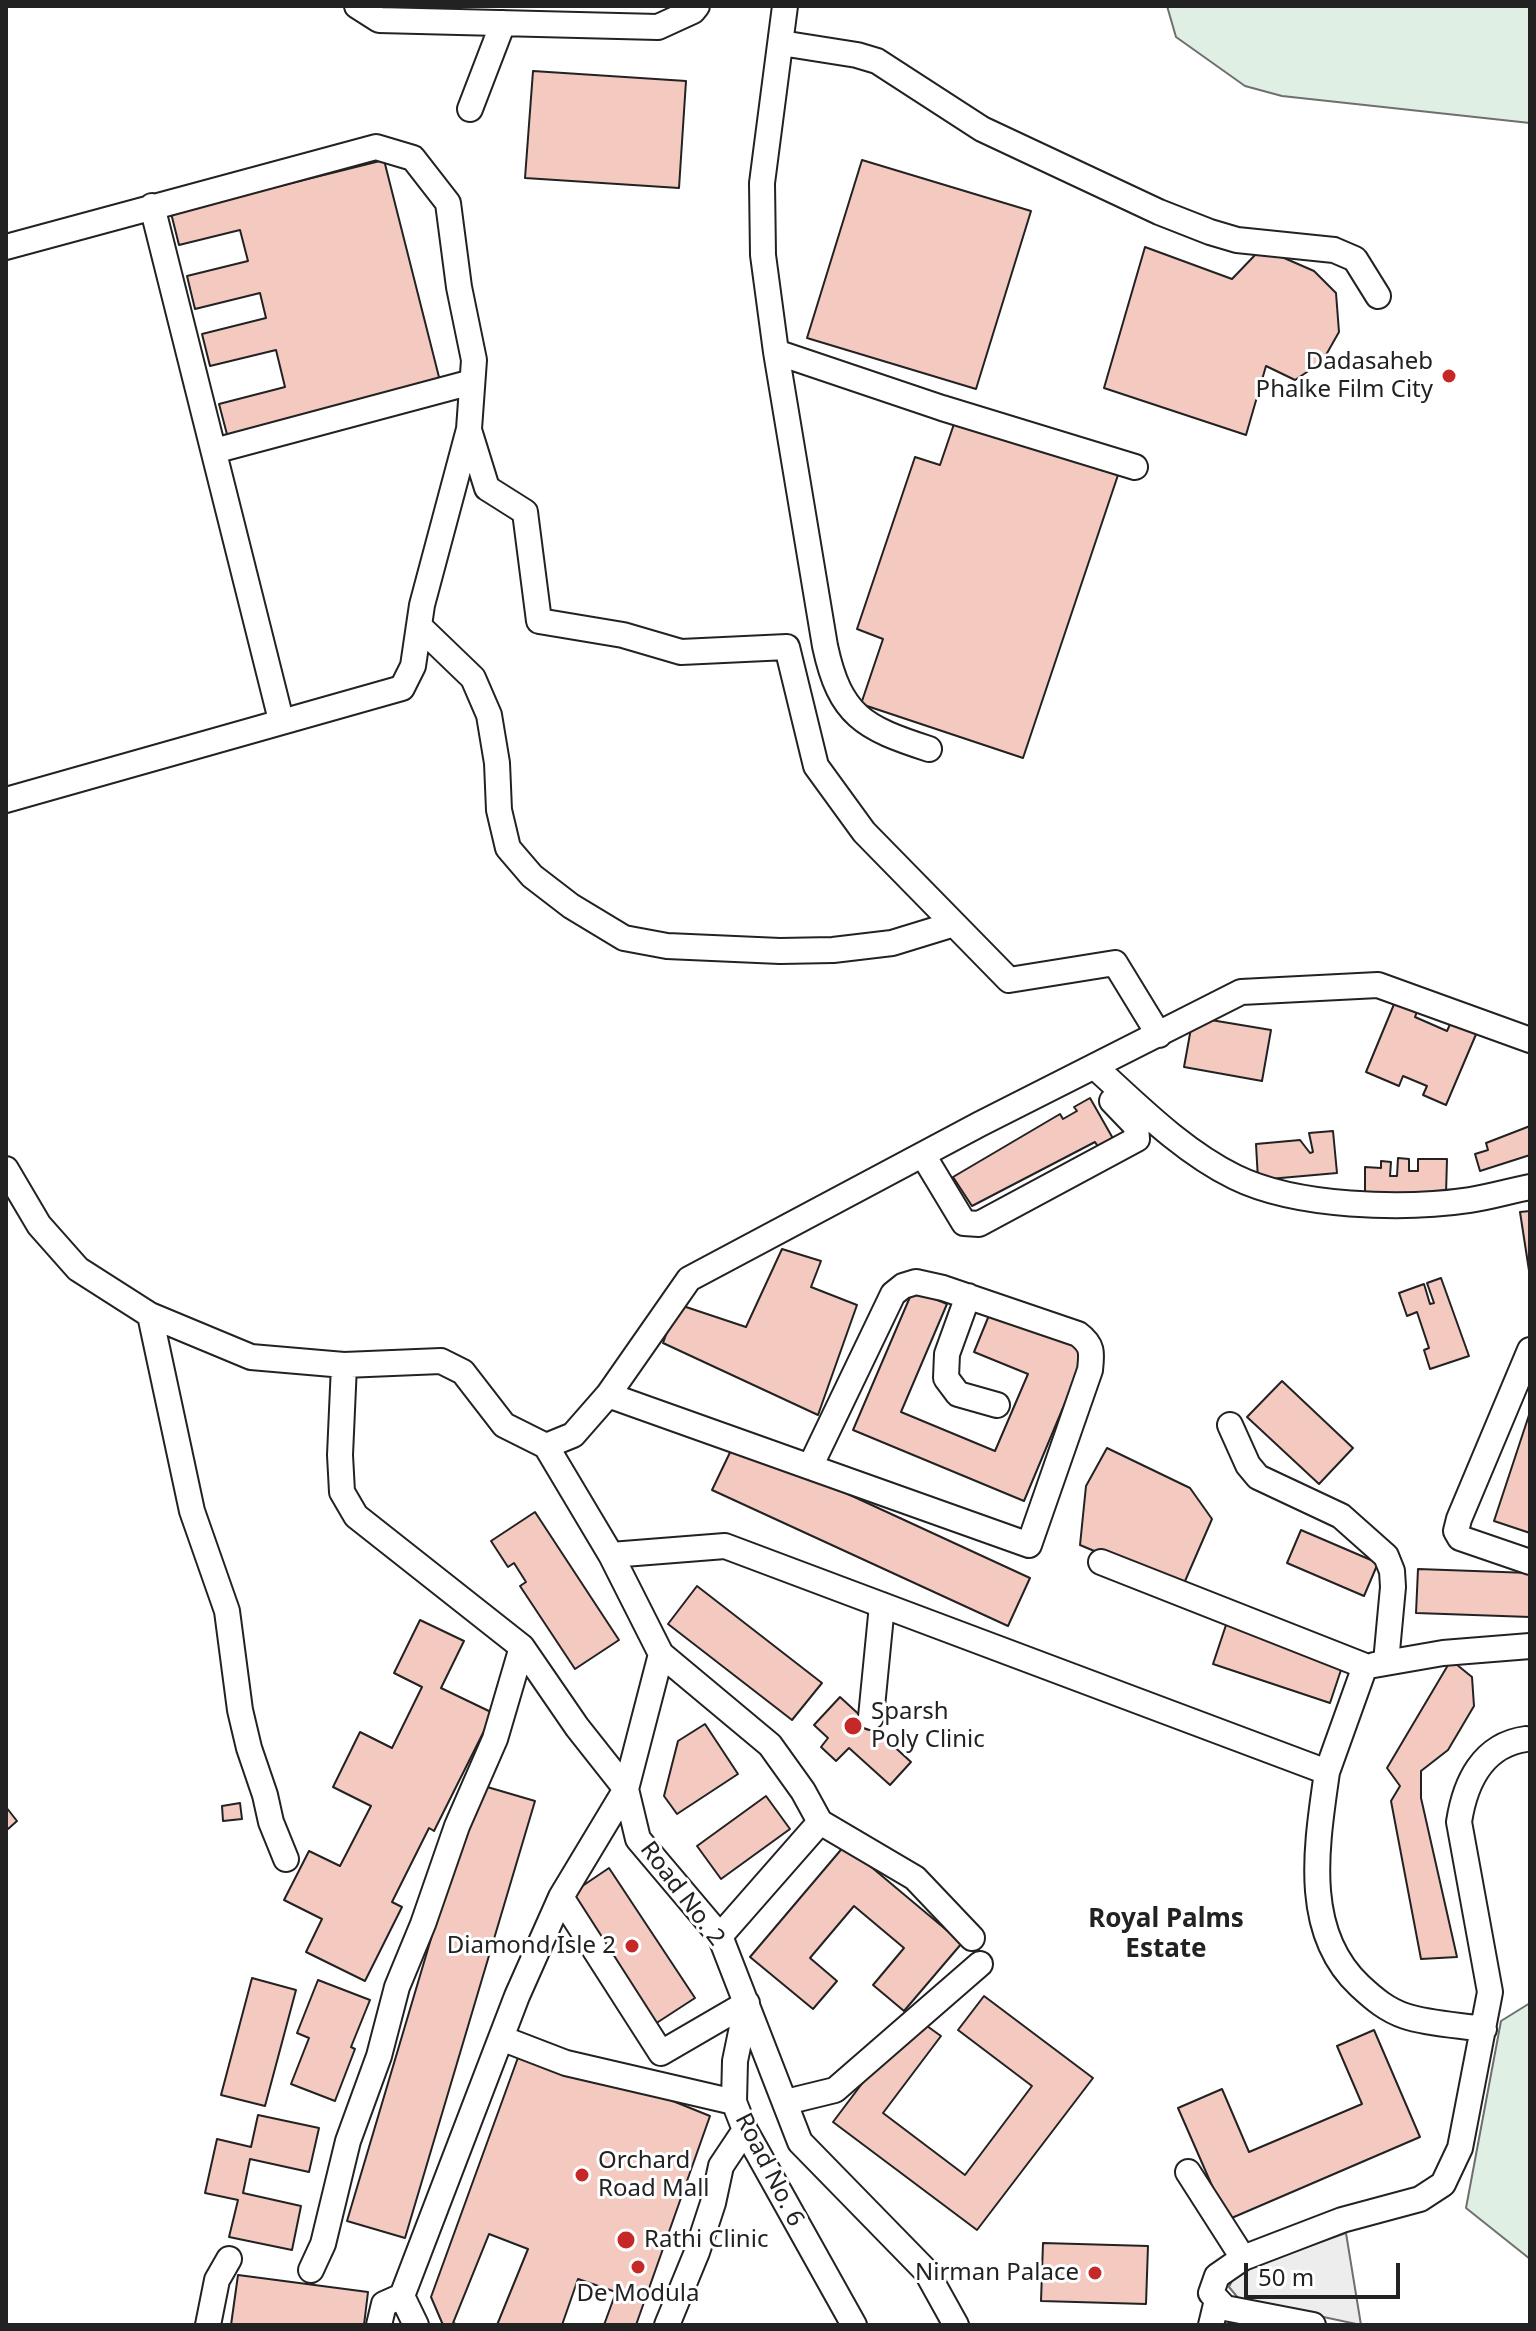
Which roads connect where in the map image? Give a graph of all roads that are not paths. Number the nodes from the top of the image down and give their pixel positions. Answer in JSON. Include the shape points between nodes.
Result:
{"nodes":[{"id":1,"x":357,"y":6,"type":"edge"},
{"id":2,"x":697,"y":6,"type":"edge"},
{"id":3,"x":785,"y":6,"type":"edge"},
{"id":4,"x":503,"y":23,"type":"junction"},
{"id":5,"x":781,"y":43,"type":"junction"},
{"id":6,"x":470,"y":109,"type":"dead end"},
{"id":7,"x":152,"y":206,"type":"junction"},
{"id":8,"x":6,"y":247,"type":"edge"},
{"id":9,"x":1378,"y":296,"type":"dead end"},
{"id":10,"x":776,"y":352,"type":"junction"},
{"id":11,"x":472,"y":382,"type":"junction"},
{"id":12,"x":469,"y":429,"type":"junction"},
{"id":13,"x":214,"y":451,"type":"junction"},
{"id":14,"x":1135,"y":467,"type":"dead end"},
{"id":15,"x":419,"y":626,"type":"junction"},
{"id":16,"x":281,"y":720,"type":"junction"},
{"id":17,"x":929,"y":749,"type":"dead end"},
{"id":18,"x":6,"y":800,"type":"edge"},
{"id":19,"x":954,"y":924,"type":"junction"},
{"id":20,"x":1159,"y":1035,"type":"junction"},
{"id":21,"x":1530,"y":1040,"type":"edge"},
{"id":22,"x":1090,"y":1069,"type":"junction"},
{"id":23,"x":923,"y":1155,"type":"junction"},
{"id":24,"x":6,"y":1169,"type":"edge"},
{"id":25,"x":1530,"y":1187,"type":"edge"},
{"id":26,"x":968,"y":1296,"type":"junction"},
{"id":27,"x":150,"y":1315,"type":"junction"},
{"id":28,"x":1530,"y":1350,"type":"edge"},
{"id":29,"x":344,"y":1365,"type":"junction"},
{"id":30,"x":608,"y":1395,"type":"junction"},
{"id":31,"x":997,"y":1405,"type":"dead end"},
{"id":32,"x":1230,"y":1425,"type":"dead end"},
{"id":33,"x":546,"y":1446,"type":"junction"},
{"id":34,"x":810,"y":1467,"type":"junction"},
{"id":35,"x":611,"y":1555,"type":"junction"},
{"id":36,"x":1101,"y":1562,"type":"dead end"},
{"id":37,"x":1530,"y":1562,"type":"edge"},
{"id":38,"x":882,"y":1605,"type":"junction"},
{"id":39,"x":1530,"y":1646,"type":"edge"},
{"id":40,"x":522,"y":1647,"type":"junction"},
{"id":41,"x":661,"y":1654,"type":"junction"},
{"id":42,"x":1376,"y":1664,"type":"junction"},
{"id":43,"x":871,"y":1717,"type":"dead end"},
{"id":44,"x":1529,"y":1742,"type":"edge"},
{"id":45,"x":1327,"y":1772,"type":"junction"},
{"id":46,"x":626,"y":1789,"type":"junction"},
{"id":47,"x":820,"y":1822,"type":"junction"},
{"id":48,"x":286,"y":1859,"type":"dead end"},
{"id":49,"x":561,"y":1897,"type":"junction"},
{"id":50,"x":720,"y":1936,"type":"junction"},
{"id":51,"x":972,"y":1938,"type":"dead end"},
{"id":52,"x":980,"y":1964,"type":"dead end"},
{"id":53,"x":747,"y":2003,"type":"junction"},
{"id":54,"x":1484,"y":2029,"type":"junction"},
{"id":55,"x":501,"y":2038,"type":"junction"},
{"id":56,"x":734,"y":2102,"type":"junction"},
{"id":57,"x":786,"y":2102,"type":"junction"},
{"id":58,"x":745,"y":2130,"type":"junction"},
{"id":59,"x":1188,"y":2172,"type":"dead end"},
{"id":60,"x":1243,"y":2258,"type":"junction"},
{"id":61,"x":229,"y":2259,"type":"dead end"},
{"id":62,"x":311,"y":2270,"type":"dead end"},
{"id":63,"x":402,"y":2296,"type":"junction"},
{"id":64,"x":1217,"y":2300,"type":"junction"},
{"id":65,"x":208,"y":2325,"type":"edge"},
{"id":66,"x":379,"y":2325,"type":"edge"},
{"id":67,"x":416,"y":2325,"type":"edge"},
{"id":68,"x":667,"y":2325,"type":"edge"},
{"id":69,"x":854,"y":2325,"type":"edge"},
{"id":70,"x":956,"y":2325,"type":"edge"},
{"id":71,"x":1211,"y":2325,"type":"edge"},
{"id":72,"x":1313,"y":2325,"type":"edge"}],
"edges":[{"from":1,"to":4,"type":"street","via":[[379,20]]},
{"from":2,"to":4,"type":"street","via":[[658,27]]},
{"from":3,"to":5,"type":"street"},
{"from":4,"to":6,"type":"street"},
{"from":5,"to":9,"type":"street","via":[[877,61],[982,129],[1210,232],[1250,242],[1334,250],[1355,259]]},
{"from":5,"to":10,"type":"street","via":[[762,183],[763,255]]},
{"from":7,"to":8,"type":"street"},
{"from":7,"to":11,"type":"street","via":[[376,147],[413,158],[448,203],[474,360]]},
{"from":7,"to":13,"type":"street"},
{"from":10,"to":14,"type":"street"},
{"from":10,"to":17,"type":"street","via":[[831,673],[841,698],[859,718],[888,736]]},
{"from":11,"to":12,"type":"street"},
{"from":11,"to":13,"type":"street"},
{"from":12,"to":15,"type":"street"},
{"from":12,"to":19,"type":"street","via":[[487,488],[525,512],[539,621],[623,635],[681,652],[787,647],[816,766],[864,832]]},
{"from":13,"to":16,"type":"street"},
{"from":15,"to":16,"type":"street","via":[[413,666],[402,688]]},
{"from":15,"to":19,"type":"street","via":[[473,678],[489,715],[508,848],[532,876],[624,938],[667,946],[833,950],[892,943]]},
{"from":16,"to":18,"type":"street"},
{"from":19,"to":20,"type":"street","via":[[1009,980],[1115,963]]},
{"from":20,"to":21,"type":"street","via":[[1241,992],[1378,985]]},
{"from":20,"to":22,"type":"street"},
{"from":22,"to":23,"type":"street"},
{"from":22,"to":23,"type":"street","via":[[1136,1126],[1137,1139],[979,1224],[964,1223]]},
{"from":22,"to":25,"type":"street","via":[[1178,1141],[1234,1176],[1276,1193],[1390,1205],[1469,1200]]},
{"from":23,"to":30,"type":"street","via":[[689,1279]]},
{"from":24,"to":27,"type":"street","via":[[39,1225],[78,1269]]},
{"from":26,"to":31,"type":"street","via":[[947,1354],[946,1378],[958,1394]]},
{"from":26,"to":34,"type":"street","via":[[916,1282],[893,1294]]},
{"from":26,"to":34,"type":"street","via":[[1078,1334],[1092,1352],[1029,1545]]},
{"from":27,"to":29,"type":"street","via":[[251,1357]]},
{"from":27,"to":48,"type":"street","via":[[192,1511],[227,1611],[249,1748]]},
{"from":28,"to":37,"type":"street","via":[[1456,1531],[1460,1538]]},
{"from":29,"to":33,"type":"street","via":[[441,1361],[463,1372],[504,1425]]},
{"from":29,"to":40,"type":"street","name":"Road No. 2","via":[[342,1492],[356,1516]]},
{"from":30,"to":33,"type":"street","via":[[573,1435]]},
{"from":30,"to":34,"type":"street"},
{"from":32,"to":42,"type":"street","via":[[1258,1477],[1341,1516],[1386,1556],[1393,1587]]},
{"from":33,"to":35,"type":"street"},
{"from":35,"to":38,"type":"street","via":[[725,1546]]},
{"from":35,"to":41,"type":"street"},
{"from":36,"to":42,"type":"street"},
{"from":38,"to":43,"type":"street"},
{"from":38,"to":45,"type":"street"},
{"from":39,"to":42,"type":"street"},
{"from":40,"to":46,"type":"street","name":"Road No. 2"},
{"from":40,"to":62,"type":"street","via":[[495,1739],[397,1987]]},
{"from":41,"to":46,"type":"street"},
{"from":41,"to":47,"type":"street","via":[[770,1745]]},
{"from":42,"to":45,"type":"street"},
{"from":44,"to":54,"type":"street","via":[[1501,1745],[1476,1768],[1463,1794],[1459,1822],[1490,1992]]},
{"from":45,"to":54,"type":"street","via":[[1316,1884],[1326,1932],[1344,1971],[1379,2004],[1406,2017]]},
{"from":46,"to":49,"type":"street"},
{"from":46,"to":50,"type":"street","name":"Road No. 2","via":[[638,1839]]},
{"from":47,"to":50,"type":"street"},
{"from":47,"to":51,"type":"street","via":[[915,1878]]},
{"from":49,"to":53,"type":"street","via":[[661,2053]]},
{"from":49,"to":55,"type":"street"},
{"from":50,"to":53,"type":"street","name":"Road No. 2"},
{"from":52,"to":57,"type":"street","via":[[835,2090]]},
{"from":53,"to":56,"type":"street","name":"Road No. 6","via":[[735,2061]]},
{"from":53,"to":57,"type":"street","name":"Road No. 2"},
{"from":54,"to":60,"type":"street","via":[[1460,2148],[1443,2184],[1420,2199],[1342,2220]]},
{"from":55,"to":56,"type":"street","via":[[566,2063]]},
{"from":55,"to":63,"type":"street"},
{"from":56,"to":58,"type":"street","name":"Road No. 6"},
{"from":57,"to":70,"type":"street","name":"Road No. 2","via":[[800,2142],[926,2271]]},
{"from":58,"to":68,"type":"street","via":[[721,2166],[697,2252]]},
{"from":58,"to":69,"type":"street","name":"Road No. 6"},
{"from":59,"to":60,"type":"street"},
{"from":60,"to":64,"type":"street","via":[[1217,2276],[1211,2293]]},
{"from":61,"to":65,"type":"street","via":[[217,2280]]},
{"from":63,"to":66,"type":"street","via":[[384,2304]]},
{"from":63,"to":67,"type":"street"},
{"from":64,"to":71,"type":"street"},
{"from":64,"to":72,"type":"street","via":[[1225,2308]]}]}
